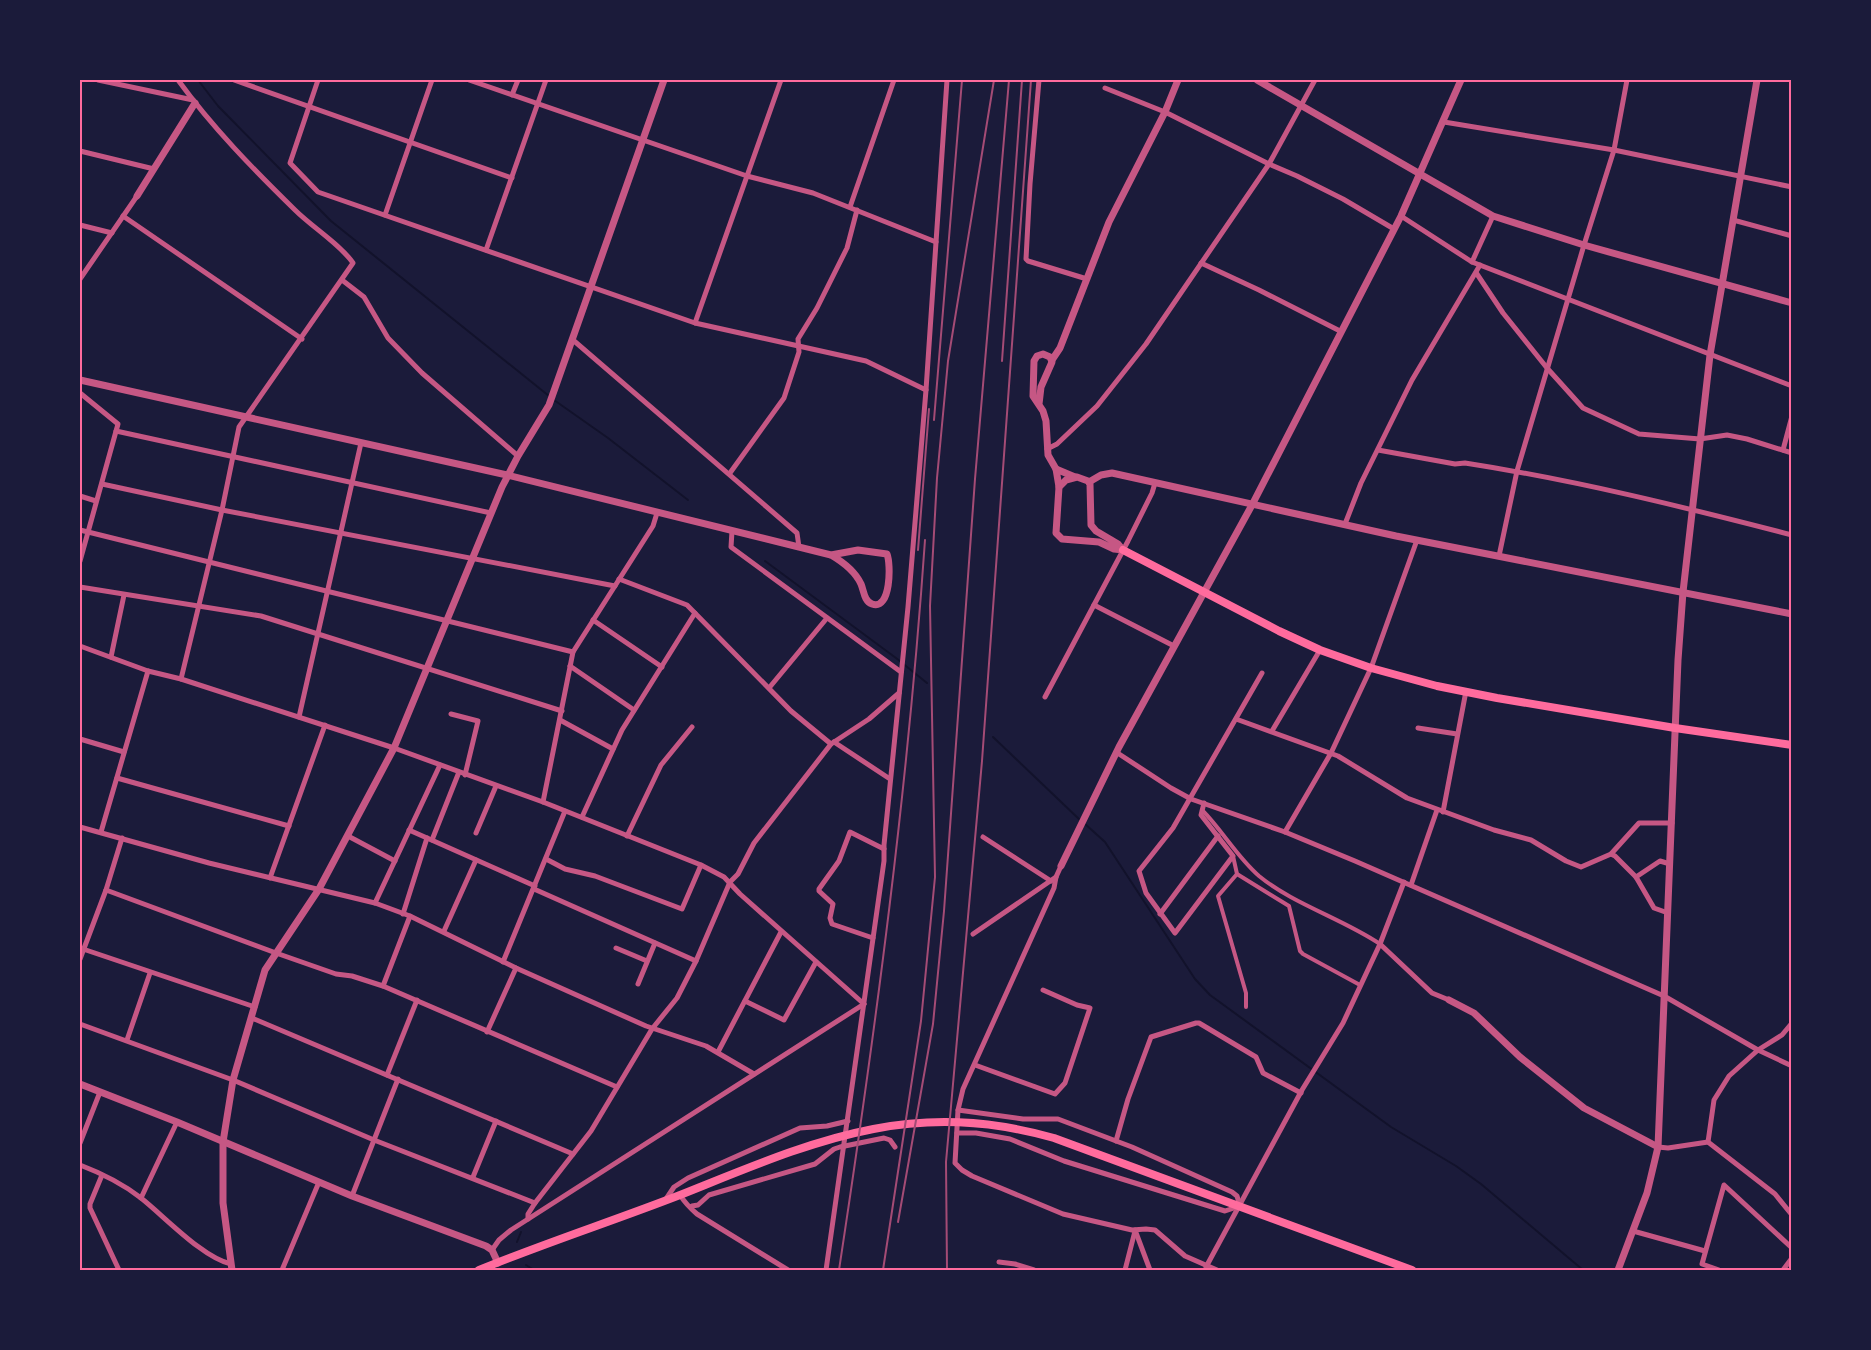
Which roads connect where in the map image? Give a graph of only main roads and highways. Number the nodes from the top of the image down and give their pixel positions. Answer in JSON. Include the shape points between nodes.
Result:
{"nodes":[{"id":1,"x":1123,"y":550,"type":"road end"},
{"id":2,"x":1791,"y":745,"type":"edge"},
{"id":3,"x":480,"y":1270,"type":"edge"},
{"id":4,"x":1412,"y":1270,"type":"edge"}],
"edges":[{"from":1,"to":2,"type":"main road","via":[[1320,650],[1371,668],[1466,692]]},
{"from":3,"to":4,"type":"main road","via":[[804,1146],[868,1129],[947,1121],[992,1124],[1054,1138]]}]}
